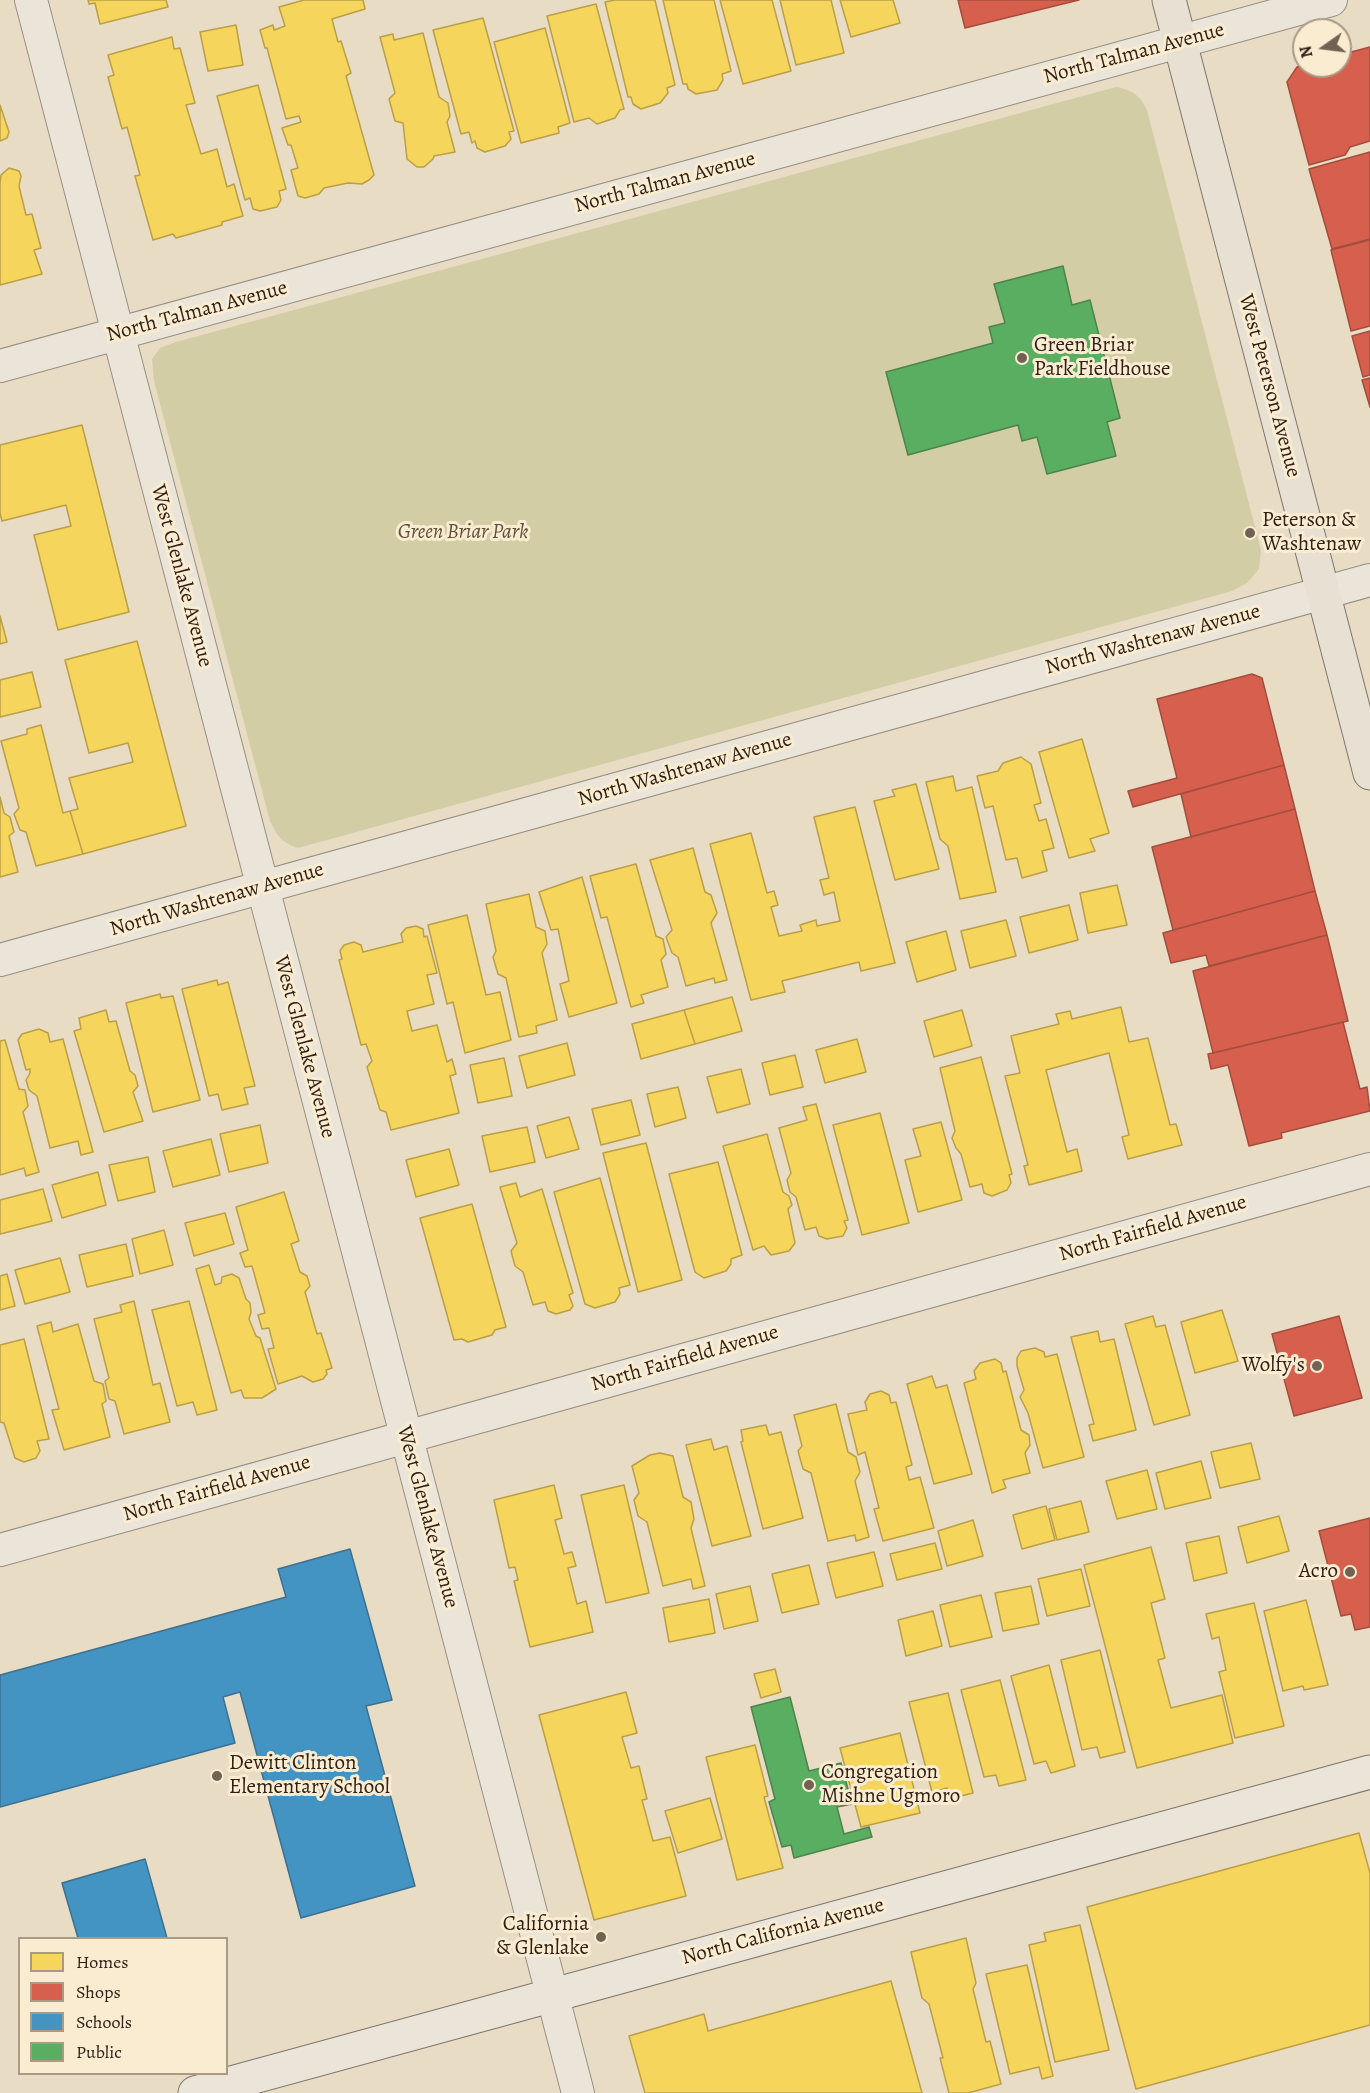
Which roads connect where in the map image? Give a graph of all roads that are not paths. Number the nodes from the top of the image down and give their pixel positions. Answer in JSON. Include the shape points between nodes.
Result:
{"nodes":[{"id":1,"x":31,"y":0,"type":"edge"},
{"id":2,"x":1169,"y":0,"type":"edge"},
{"id":3,"x":1331,"y":0,"type":"edge"},
{"id":4,"x":1180,"y":41,"type":"junction"},
{"id":5,"x":118,"y":334,"type":"junction"},
{"id":6,"x":0,"y":366,"type":"edge"},
{"id":7,"x":1370,"y":580,"type":"edge"},
{"id":8,"x":1323,"y":593,"type":"junction"},
{"id":9,"x":1370,"y":773,"type":"edge"},
{"id":10,"x":262,"y":888,"type":"junction"},
{"id":11,"x":0,"y":960,"type":"edge"},
{"id":12,"x":1370,"y":1169,"type":"edge"},
{"id":13,"x":406,"y":1437,"type":"junction"},
{"id":14,"x":0,"y":1550,"type":"edge"},
{"id":15,"x":1370,"y":1772,"type":"edge"},
{"id":16,"x":552,"y":1996,"type":"junction"},
{"id":17,"x":195,"y":2093,"type":"edge"},
{"id":18,"x":578,"y":2093,"type":"edge"}],
"edges":[{"from":1,"to":5,"type":"street","name":"West Glenlake Avenue"},
{"from":2,"to":4,"type":"main road","name":"West Peterson Avenue"},
{"from":3,"to":4,"type":"street","name":"North Talman Avenue"},
{"from":4,"to":5,"type":"street","name":"North Talman Avenue"},
{"from":4,"to":8,"type":"main road","name":"West Peterson Avenue"},
{"from":5,"to":6,"type":"street","name":"North Talman Avenue"},
{"from":5,"to":10,"type":"street","name":"West Glenlake Avenue"},
{"from":7,"to":8,"type":"street","name":"North Washtenaw Avenue"},
{"from":8,"to":9,"type":"main road","name":"West Peterson Avenue"},
{"from":8,"to":10,"type":"street","name":"North Washtenaw Avenue"},
{"from":10,"to":11,"type":"street","name":"North Washtenaw Avenue"},
{"from":10,"to":13,"type":"street","name":"West Glenlake Avenue"},
{"from":12,"to":13,"type":"street","name":"North Fairfield Avenue"},
{"from":13,"to":14,"type":"street","name":"North Fairfield Avenue"},
{"from":13,"to":16,"type":"street","name":"West Glenlake Avenue"},
{"from":15,"to":16,"type":"main road","name":"North California Avenue"},
{"from":16,"to":17,"type":"main road","name":"North California Avenue"},
{"from":16,"to":18,"type":"street","name":"West Glenlake Avenue"}]}
